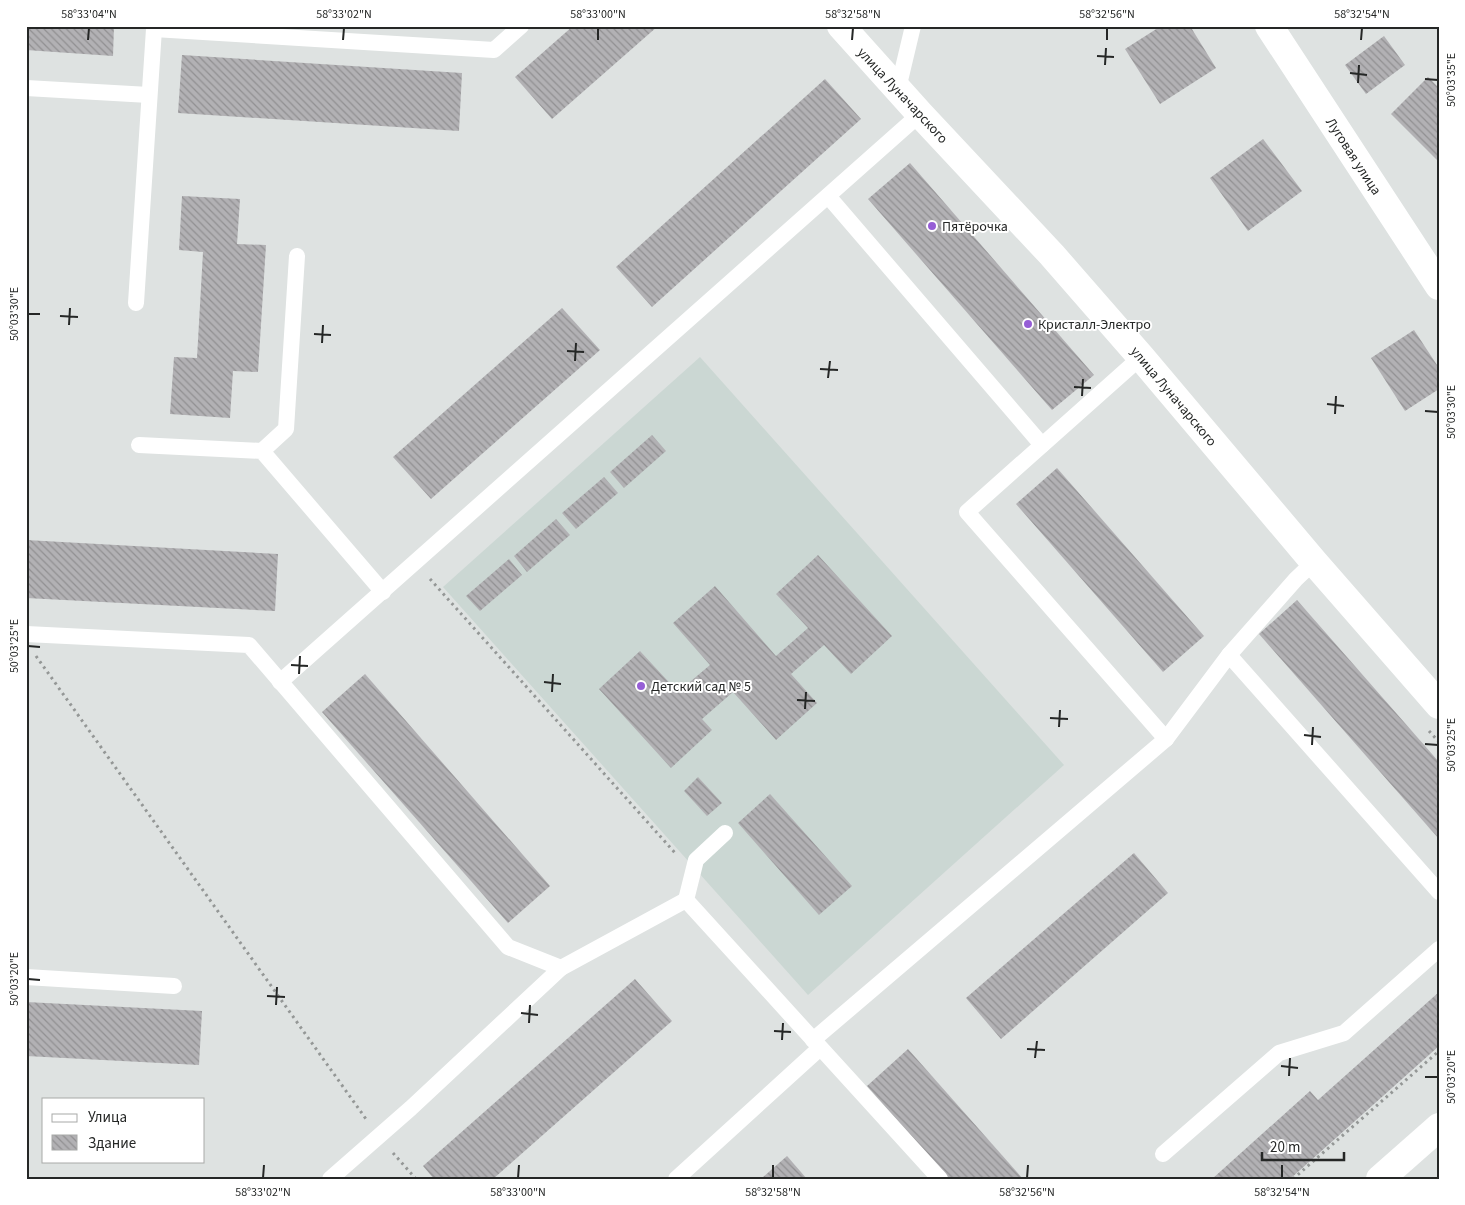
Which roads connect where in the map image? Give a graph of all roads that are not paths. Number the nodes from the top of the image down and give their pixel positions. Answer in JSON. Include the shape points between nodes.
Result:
{"nodes":[{"id":1,"x":521,"y":26,"type":"edge"},
{"id":2,"x":841,"y":26,"type":"edge"},
{"id":3,"x":913,"y":26,"type":"edge"},
{"id":4,"x":1269,"y":26,"type":"edge"},
{"id":5,"x":26,"y":88,"type":"edge"},
{"id":6,"x":898,"y":88,"type":"junction"},
{"id":7,"x":149,"y":95,"type":"junction"},
{"id":8,"x":920,"y":114,"type":"junction"},
{"id":9,"x":828,"y":196,"type":"junction"},
{"id":10,"x":296,"y":256,"type":"dead end"},
{"id":11,"x":1439,"y":286,"type":"edge"},
{"id":12,"x":136,"y":303,"type":"dead end"},
{"id":13,"x":1141,"y":356,"type":"junction"},
{"id":14,"x":139,"y":445,"type":"dead end"},
{"id":15,"x":1042,"y":445,"type":"junction"},
{"id":16,"x":262,"y":451,"type":"junction"},
{"id":17,"x":1314,"y":562,"type":"junction"},
{"id":18,"x":382,"y":592,"type":"junction"},
{"id":19,"x":26,"y":634,"type":"edge"},
{"id":20,"x":1229,"y":655,"type":"junction"},
{"id":21,"x":280,"y":682,"type":"junction"},
{"id":22,"x":1439,"y":705,"type":"edge"},
{"id":23,"x":1166,"y":739,"type":"junction"},
{"id":24,"x":725,"y":833,"type":"dead end"},
{"id":25,"x":1439,"y":892,"type":"edge"},
{"id":26,"x":686,"y":900,"type":"junction"},
{"id":27,"x":1439,"y":949,"type":"edge"},
{"id":28,"x":562,"y":968,"type":"junction"},
{"id":29,"x":26,"y":977,"type":"edge"},
{"id":30,"x":174,"y":986,"type":"dead end"},
{"id":31,"x":816,"y":1044,"type":"junction"},
{"id":32,"x":1439,"y":1127,"type":"edge"},
{"id":33,"x":1163,"y":1154,"type":"dead end"},
{"id":34,"x":330,"y":1179,"type":"edge"},
{"id":35,"x":676,"y":1179,"type":"edge"},
{"id":36,"x":940,"y":1179,"type":"edge"},
{"id":37,"x":1380,"y":1179,"type":"edge"}],
"edges":[{"from":1,"to":7,"type":"lane","via":[[494,50],[154,29]]},
{"from":2,"to":6,"type":"street","name":"улица Луначарского"},
{"from":3,"to":6,"type":"lane"},
{"from":4,"to":11,"type":"street","name":"Луговая улица"},
{"from":5,"to":7,"type":"lane"},
{"from":6,"to":8,"type":"street","name":"улица Луначарского"},
{"from":7,"to":12,"type":"lane"},
{"from":8,"to":9,"type":"lane"},
{"from":8,"to":13,"type":"street","name":"улица Луначарского"},
{"from":9,"to":15,"type":"lane"},
{"from":9,"to":18,"type":"lane"},
{"from":10,"to":16,"type":"lane","via":[[286,429]]},
{"from":13,"to":15,"type":"lane"},
{"from":13,"to":17,"type":"street","name":"улица Луначарского"},
{"from":14,"to":16,"type":"lane"},
{"from":15,"to":23,"type":"lane","via":[[967,512]]},
{"from":16,"to":18,"type":"lane"},
{"from":17,"to":20,"type":"lane"},
{"from":17,"to":22,"type":"street","name":"улица Луначарского"},
{"from":18,"to":21,"type":"lane"},
{"from":19,"to":21,"type":"lane","via":[[249,645]]},
{"from":20,"to":23,"type":"lane"},
{"from":20,"to":25,"type":"lane"},
{"from":21,"to":28,"type":"lane","via":[[508,947]]},
{"from":23,"to":31,"type":"lane"},
{"from":24,"to":26,"type":"lane","via":[[696,860]]},
{"from":26,"to":28,"type":"lane"},
{"from":26,"to":31,"type":"lane"},
{"from":27,"to":33,"type":"lane","via":[[1344,1033],[1279,1053]]},
{"from":28,"to":34,"type":"lane"},
{"from":29,"to":30,"type":"lane"},
{"from":31,"to":35,"type":"lane"},
{"from":31,"to":36,"type":"lane"},
{"from":32,"to":37,"type":"street"}]}
